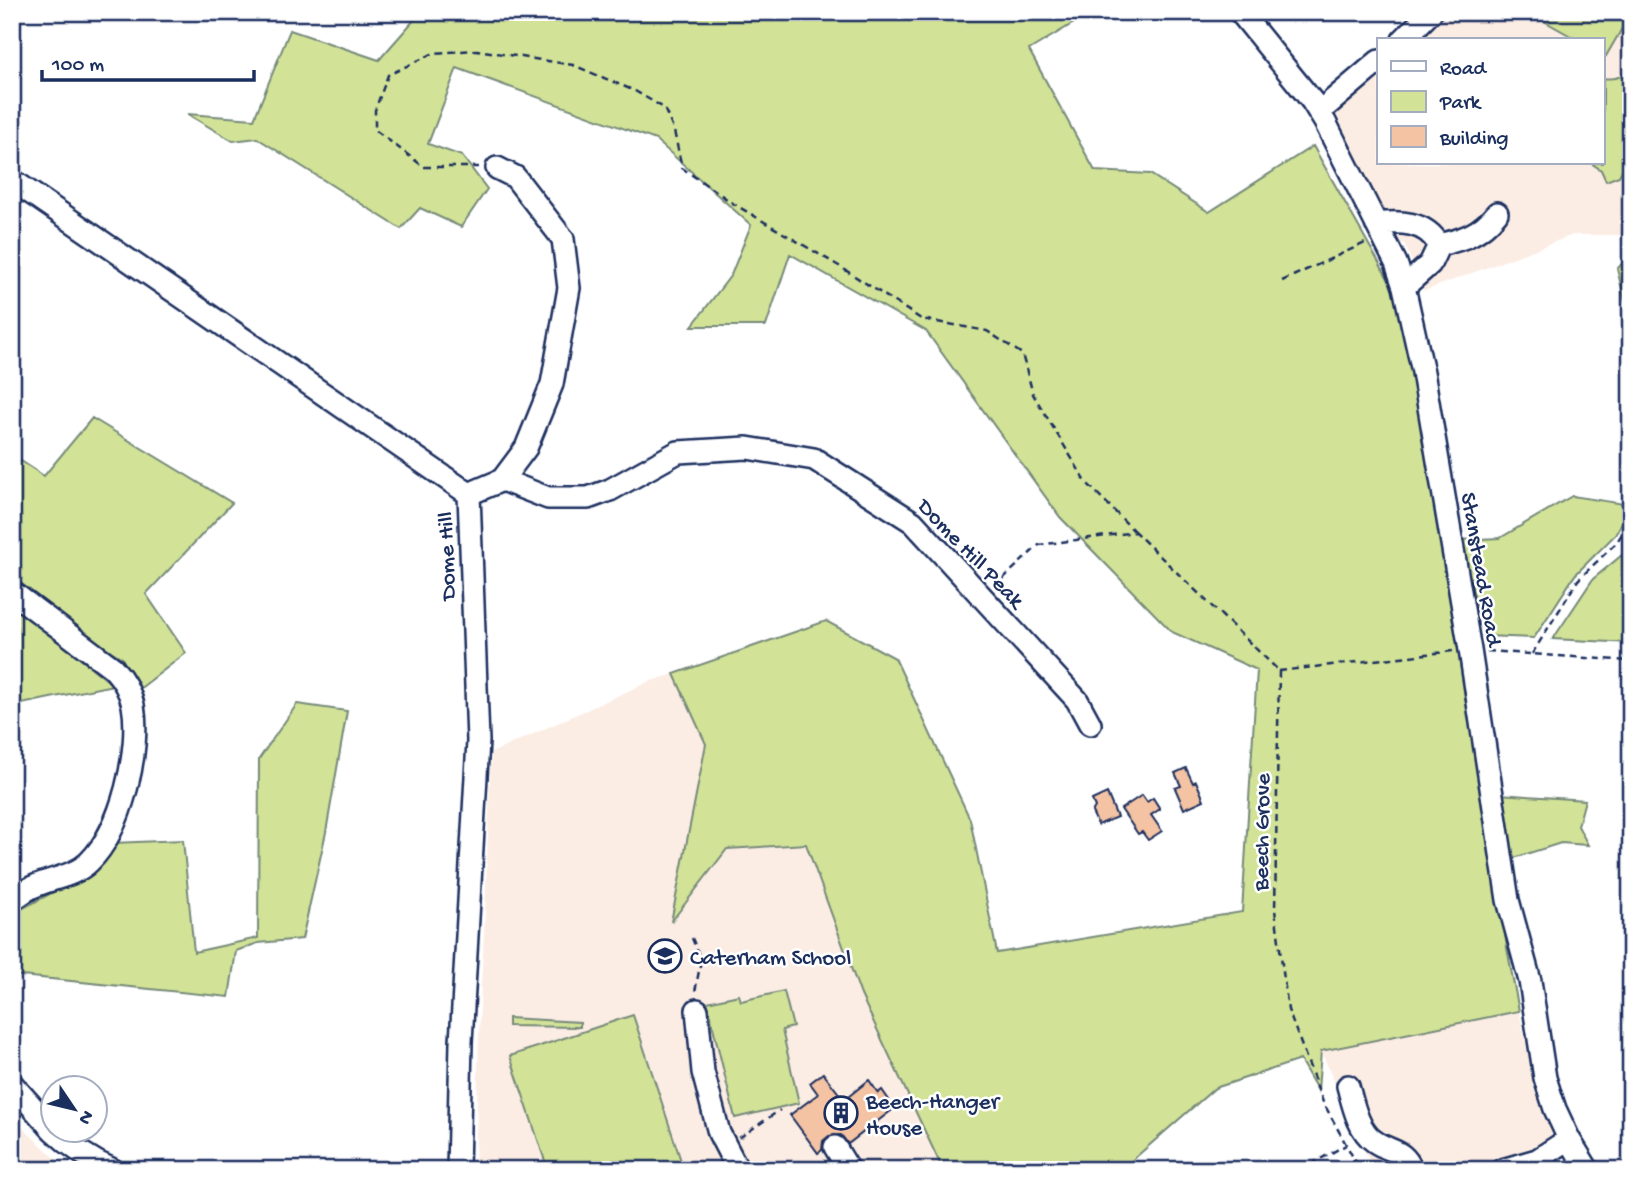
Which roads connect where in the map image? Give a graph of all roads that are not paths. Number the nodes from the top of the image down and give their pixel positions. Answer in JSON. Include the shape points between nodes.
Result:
{"nodes":[{"id":1,"x":1240,"y":12,"type":"edge"},
{"id":2,"x":1431,"y":12,"type":"edge"},
{"id":3,"x":1405,"y":38,"type":"edge"},
{"id":4,"x":1377,"y":63,"type":"edge"},
{"id":5,"x":1319,"y":112,"type":"junction"},
{"id":6,"x":497,"y":167,"type":"road end"},
{"id":7,"x":12,"y":180,"type":"edge"},
{"id":8,"x":1497,"y":213,"type":"dead end"},
{"id":9,"x":1378,"y":229,"type":"junction"},
{"id":10,"x":1438,"y":244,"type":"junction"},
{"id":11,"x":1404,"y":287,"type":"junction"},
{"id":12,"x":502,"y":480,"type":"junction"},
{"id":13,"x":469,"y":495,"type":"junction"},
{"id":14,"x":12,"y":592,"type":"edge"},
{"id":15,"x":1090,"y":724,"type":"dead end"},
{"id":16,"x":12,"y":900,"type":"edge"},
{"id":17,"x":697,"y":1010,"type":"road end"},
{"id":18,"x":12,"y":1084,"type":"edge"},
{"id":19,"x":1348,"y":1086,"type":"dead end"},
{"id":20,"x":38,"y":1113,"type":"edge"},
{"id":21,"x":1569,"y":1139,"type":"junction"},
{"id":22,"x":69,"y":1144,"type":"edge"},
{"id":23,"x":835,"y":1147,"type":"dead end"},
{"id":24,"x":113,"y":1170,"type":"edge"},
{"id":25,"x":458,"y":1170,"type":"edge"},
{"id":26,"x":738,"y":1170,"type":"edge"},
{"id":27,"x":849,"y":1170,"type":"edge"},
{"id":28,"x":1412,"y":1170,"type":"edge"},
{"id":29,"x":1502,"y":1170,"type":"edge"},
{"id":30,"x":1588,"y":1170,"type":"edge"}],
"edges":[{"from":1,"to":5,"type":"street","name":"Stanstead Road"},
{"from":2,"to":3,"type":"street"},
{"from":4,"to":5,"type":"street"},
{"from":5,"to":9,"type":"street","name":"Stanstead Road"},
{"from":6,"to":12,"type":"street","via":[[515,177],[563,239],[569,288],[552,384],[526,448]]},
{"from":7,"to":13,"type":"street","name":"Dome Hill"},
{"from":8,"to":10,"type":"street","via":[[1474,234]]},
{"from":9,"to":10,"type":"street","via":[[1395,221],[1415,225],[1430,232]]},
{"from":9,"to":11,"type":"street","name":"Stanstead Road"},
{"from":10,"to":11,"type":"street","via":[[1430,264]]},
{"from":11,"to":21,"type":"street","name":"Stanstead Road","via":[[1423,372],[1508,900],[1530,981],[1545,1078]]},
{"from":12,"to":13,"type":"street"},
{"from":12,"to":15,"type":"street","name":"Dome Hill Peak","via":[[548,498],[588,498],[610,491],[678,452],[747,448],[814,458],[913,522],[1077,700]]},
{"from":13,"to":25,"type":"street","name":"Dome Hill","via":[[478,741]]},
{"from":14,"to":16,"type":"street","via":[[113,667],[133,703],[135,726],[128,781],[104,843],[78,870]]},
{"from":17,"to":26,"type":"street","via":[[702,1072],[719,1133]]},
{"from":18,"to":20,"type":"street"},
{"from":19,"to":28,"type":"street","via":[[1354,1112],[1368,1135],[1401,1152]]},
{"from":21,"to":29,"type":"street","via":[[1537,1160]]},
{"from":21,"to":30,"type":"street","name":"Stanstead Road"},
{"from":22,"to":24,"type":"street"},
{"from":23,"to":27,"type":"street"}]}
